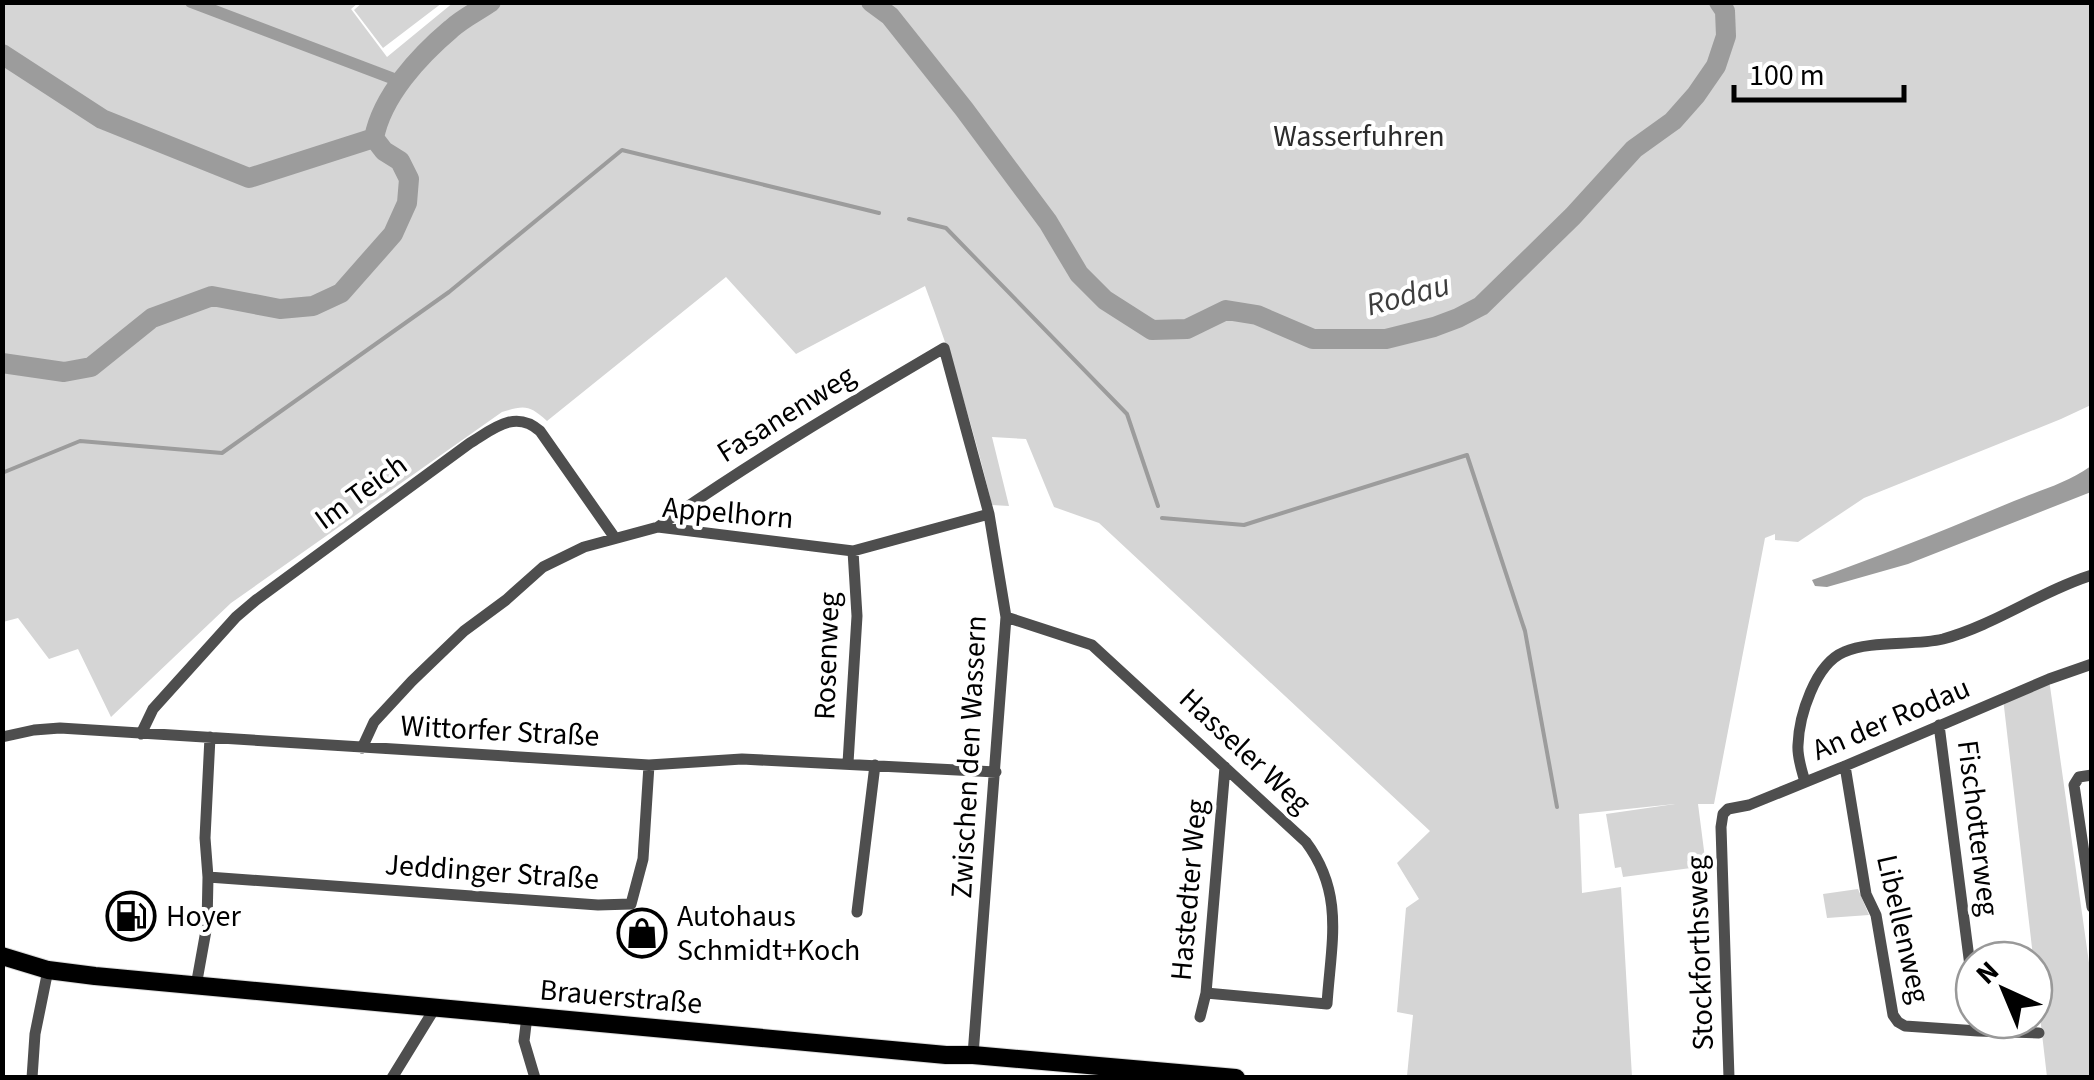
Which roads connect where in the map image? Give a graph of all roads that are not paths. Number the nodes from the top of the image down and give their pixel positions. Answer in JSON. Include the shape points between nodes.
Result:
{"nodes":[{"id":1,"x":944,"y":348,"type":"joint"},
{"id":2,"x":989,"y":514,"type":"junction"},
{"id":3,"x":658,"y":527,"type":"junction"},
{"id":4,"x":614,"y":538,"type":"junction"},
{"id":5,"x":852,"y":550,"type":"junction"},
{"id":6,"x":2092,"y":574,"type":"edge"},
{"id":7,"x":1006,"y":617,"type":"junction"},
{"id":8,"x":2092,"y":664,"type":"edge"},
{"id":9,"x":1939,"y":725,"type":"junction"},
{"id":10,"x":141,"y":734,"type":"junction"},
{"id":11,"x":2,"y":737,"type":"edge"},
{"id":12,"x":210,"y":737,"type":"junction"},
{"id":13,"x":362,"y":748,"type":"junction"},
{"id":14,"x":848,"y":763,"type":"junction"},
{"id":15,"x":648,"y":764,"type":"junction"},
{"id":16,"x":875,"y":765,"type":"junction"},
{"id":17,"x":1225,"y":766,"type":"junction"},
{"id":18,"x":1845,"y":766,"type":"junction"},
{"id":19,"x":996,"y":772,"type":"junction"},
{"id":20,"x":2092,"y":775,"type":"edge"},
{"id":21,"x":1805,"y":782,"type":"junction"},
{"id":22,"x":1721,"y":827,"type":"joint"},
{"id":23,"x":2089,"y":873,"type":"edge"},
{"id":24,"x":208,"y":878,"type":"junction"},
{"id":25,"x":2092,"y":907,"type":"edge"},
{"id":26,"x":857,"y":912,"type":"dead end"},
{"id":27,"x":1967,"y":940,"type":"edge"},
{"id":28,"x":2,"y":956,"type":"edge"},
{"id":29,"x":48,"y":970,"type":"junction"},
{"id":30,"x":196,"y":986,"type":"junction"},
{"id":31,"x":1206,"y":992,"type":"junction"},
{"id":32,"x":435,"y":1008,"type":"junction"},
{"id":33,"x":527,"y":1016,"type":"junction"},
{"id":34,"x":1200,"y":1017,"type":"dead end"},
{"id":35,"x":1954,"y":1026,"type":"edge"},
{"id":36,"x":973,"y":1056,"type":"junction"},
{"id":37,"x":32,"y":1078,"type":"edge"},
{"id":38,"x":392,"y":1078,"type":"edge"},
{"id":39,"x":536,"y":1078,"type":"edge"},
{"id":40,"x":1236,"y":1078,"type":"edge"},
{"id":41,"x":1729,"y":1078,"type":"edge"}],
"edges":[{"from":1,"to":2,"type":"street","name":"Zwischen den Wassern"},
{"from":1,"to":3,"type":"street","name":"Fasanenweg"},
{"from":2,"to":5,"type":"street","name":"Appelhorn"},
{"from":2,"to":7,"type":"street","name":"Zwischen den Wassern"},
{"from":3,"to":4,"type":"street","name":"Appelhorn"},
{"from":3,"to":5,"type":"street","name":"Appelhorn"},
{"from":4,"to":10,"type":"street","name":"Im Teich","via":[[540,431],[520,420],[506,422],[236,617],[153,710]]},
{"from":4,"to":13,"type":"street","name":"Appelhorn","via":[[543,567],[464,631],[374,722]]},
{"from":5,"to":14,"type":"street","name":"Rosenweg","via":[[857,616]]},
{"from":6,"to":21,"type":"street","via":[[1941,640],[1845,651],[1829,661],[1802,717],[1798,748]]},
{"from":7,"to":17,"type":"street","name":"Hasseler Weg","via":[[1092,645]]},
{"from":7,"to":19,"type":"street","name":"Zwischen den Wassern"},
{"from":8,"to":9,"type":"street","name":"An der Rodau"},
{"from":9,"to":18,"type":"street","name":"An der Rodau"},
{"from":9,"to":27,"type":"street","name":"Fischotterweg"},
{"from":10,"to":11,"type":"street","name":"Wittorfer Straße","via":[[60,728]]},
{"from":10,"to":12,"type":"street","name":"Wittorfer Straße"},
{"from":12,"to":13,"type":"street","name":"Wittorfer Straße"},
{"from":12,"to":24,"type":"street"},
{"from":13,"to":15,"type":"street","name":"Wittorfer Straße"},
{"from":14,"to":15,"type":"street","name":"Wittorfer Straße","via":[[742,758]]},
{"from":14,"to":16,"type":"street","name":"Wittorfer Straße"},
{"from":15,"to":24,"type":"street","name":"Jeddinger Straße","via":[[642,859],[631,904]]},
{"from":16,"to":19,"type":"street","name":"Wittorfer Straße"},
{"from":16,"to":26,"type":"street"},
{"from":17,"to":31,"type":"street","name":"Hastedter Weg"},
{"from":17,"to":31,"type":"street","name":"Hasseler Weg","via":[[1320,860],[1333,902],[1327,1004]]},
{"from":18,"to":21,"type":"street","name":"An der Rodau"},
{"from":18,"to":35,"type":"street","name":"Libellenweg","via":[[1894,1018],[1906,1026]]},
{"from":19,"to":36,"type":"street","name":"Zwischen den Wassern"},
{"from":20,"to":23,"type":"street","via":[[2074,785]]},
{"from":21,"to":22,"type":"street","name":"An der Rodau","via":[[1728,809]]},
{"from":22,"to":41,"type":"street","name":"Stockforthsweg"},
{"from":23,"to":25,"type":"street"},
{"from":24,"to":30,"type":"street"},
{"from":28,"to":29,"type":"main road","name":"Brauerstraße"},
{"from":29,"to":30,"type":"main road","name":"Brauerstraße"},
{"from":29,"to":37,"type":"street"},
{"from":30,"to":32,"type":"main road","name":"Brauerstraße"},
{"from":31,"to":34,"type":"street","name":"Hastedter Weg"},
{"from":32,"to":33,"type":"main road","name":"Brauerstraße"},
{"from":32,"to":38,"type":"street"},
{"from":33,"to":36,"type":"main road","name":"Brauerstraße"},
{"from":33,"to":39,"type":"street","via":[[524,1041]]},
{"from":36,"to":40,"type":"main road","name":"Brauerstraße"}]}
